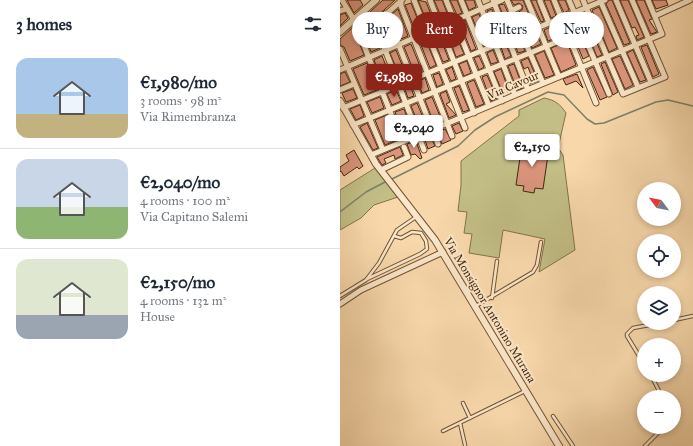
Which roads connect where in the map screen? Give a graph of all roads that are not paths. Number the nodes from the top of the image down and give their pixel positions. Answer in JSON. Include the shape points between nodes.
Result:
{"nodes":[{"id":1,"x":342,"y":0,"type":"edge"},
{"id":2,"x":364,"y":0,"type":"edge"},
{"id":3,"x":376,"y":0,"type":"edge"},
{"id":4,"x":401,"y":0,"type":"edge"},
{"id":5,"x":408,"y":0,"type":"edge"},
{"id":6,"x":414,"y":0,"type":"edge"},
{"id":7,"x":430,"y":0,"type":"edge"},
{"id":8,"x":446,"y":0,"type":"edge"},
{"id":9,"x":461,"y":0,"type":"edge"},
{"id":10,"x":478,"y":0,"type":"edge"},
{"id":11,"x":502,"y":0,"type":"edge"},
{"id":12,"x":507,"y":0,"type":"edge"},
{"id":13,"x":527,"y":0,"type":"edge"},
{"id":14,"x":554,"y":0,"type":"edge"},
{"id":15,"x":569,"y":0,"type":"edge"},
{"id":16,"x":583,"y":0,"type":"edge"},
{"id":17,"x":616,"y":0,"type":"edge"},
{"id":18,"x":632,"y":0,"type":"edge"},
{"id":19,"x":648,"y":0,"type":"edge"},
{"id":20,"x":690,"y":0,"type":"edge"},
{"id":21,"x":540,"y":1,"type":"edge"},
{"id":22,"x":602,"y":1,"type":"edge"},
{"id":23,"x":493,"y":2,"type":"edge"},
{"id":24,"x":677,"y":3,"type":"edge"},
{"id":25,"x":368,"y":7,"type":"junction"},
{"id":26,"x":519,"y":7,"type":"dead end"},
{"id":27,"x":586,"y":8,"type":"junction"},
{"id":28,"x":346,"y":9,"type":"junction"},
{"id":29,"x":481,"y":9,"type":"junction"},
{"id":30,"x":340,"y":11,"type":"edge"},
{"id":31,"x":511,"y":11,"type":"joint"},
{"id":32,"x":363,"y":12,"type":"edge"},
{"id":33,"x":387,"y":12,"type":"edge"},
{"id":34,"x":419,"y":12,"type":"edge"},
{"id":35,"x":435,"y":12,"type":"edge"},
{"id":36,"x":451,"y":12,"type":"edge"},
{"id":37,"x":466,"y":12,"type":"edge"},
{"id":38,"x":482,"y":12,"type":"edge"},
{"id":39,"x":497,"y":12,"type":"edge"},
{"id":40,"x":532,"y":12,"type":"edge"},
{"id":41,"x":559,"y":12,"type":"edge"},
{"id":42,"x":574,"y":12,"type":"joint"},
{"id":43,"x":467,"y":15,"type":"joint"},
{"id":44,"x":655,"y":16,"type":"junction"},
{"id":45,"x":352,"y":17,"type":"edge"},
{"id":46,"x":352,"y":22,"type":"edge"},
{"id":47,"x":549,"y":23,"type":"joint"},
{"id":48,"x":541,"y":26,"type":"edge"},
{"id":49,"x":411,"y":31,"type":"edge"},
{"id":50,"x":340,"y":32,"type":"edge"},
{"id":51,"x":541,"y":34,"type":"edge"},
{"id":52,"x":649,"y":40,"type":"junction"},
{"id":53,"x":549,"y":45,"type":"edge"},
{"id":54,"x":635,"y":45,"type":"junction"},
{"id":55,"x":546,"y":46,"type":"junction"},
{"id":56,"x":365,"y":48,"type":"edge"},
{"id":57,"x":389,"y":48,"type":"edge"},
{"id":58,"x":400,"y":48,"type":"edge"},
{"id":59,"x":418,"y":48,"type":"edge"},
{"id":60,"x":433,"y":48,"type":"edge"},
{"id":61,"x":449,"y":48,"type":"edge"},
{"id":62,"x":465,"y":48,"type":"edge"},
{"id":63,"x":487,"y":48,"type":"edge"},
{"id":64,"x":496,"y":48,"type":"edge"},
{"id":65,"x":512,"y":48,"type":"edge"},
{"id":66,"x":527,"y":48,"type":"edge"},
{"id":67,"x":574,"y":48,"type":"edge"},
{"id":68,"x":589,"y":48,"type":"edge"},
{"id":69,"x":340,"y":49,"type":"edge"},
{"id":70,"x":384,"y":50,"type":"junction"},
{"id":71,"x":482,"y":50,"type":"junction"},
{"id":72,"x":622,"y":51,"type":"junction"},
{"id":73,"x":529,"y":53,"type":"junction"},
{"id":74,"x":468,"y":56,"type":"junction"},
{"id":75,"x":368,"y":57,"type":"junction"},
{"id":76,"x":608,"y":57,"type":"junction"},
{"id":77,"x":516,"y":58,"type":"junction"},
{"id":78,"x":454,"y":62,"type":"junction"},
{"id":79,"x":595,"y":62,"type":"junction"},
{"id":80,"x":503,"y":64,"type":"junction"},
{"id":81,"x":347,"y":66,"type":"junction"},
{"id":82,"x":440,"y":67,"type":"junction"},
{"id":83,"x":582,"y":68,"type":"junction"},
{"id":84,"x":489,"y":69,"type":"junction"},
{"id":85,"x":340,"y":70,"type":"edge"},
{"id":86,"x":427,"y":72,"type":"junction"},
{"id":87,"x":476,"y":75,"type":"junction"},
{"id":88,"x":559,"y":77,"type":"junction"},
{"id":89,"x":412,"y":79,"type":"junction"},
{"id":90,"x":462,"y":81,"type":"junction"},
{"id":91,"x":651,"y":82,"type":"junction"},
{"id":92,"x":543,"y":83,"type":"junction"},
{"id":93,"x":354,"y":84,"type":"junction"},
{"id":94,"x":398,"y":84,"type":"junction"},
{"id":95,"x":448,"y":86,"type":"junction"},
{"id":96,"x":638,"y":87,"type":"junction"},
{"id":97,"x":340,"y":90,"type":"edge"},
{"id":98,"x":528,"y":90,"type":"junction"},
{"id":99,"x":381,"y":91,"type":"junction"},
{"id":100,"x":434,"y":92,"type":"junction"},
{"id":101,"x":608,"y":94,"type":"dead end"},
{"id":102,"x":515,"y":95,"type":"junction"},
{"id":103,"x":419,"y":98,"type":"junction"},
{"id":104,"x":362,"y":100,"type":"junction"},
{"id":105,"x":340,"y":101,"type":"edge"},
{"id":106,"x":502,"y":101,"type":"junction"},
{"id":107,"x":596,"y":103,"type":"dead end"},
{"id":108,"x":405,"y":104,"type":"junction"},
{"id":109,"x":489,"y":106,"type":"junction"},
{"id":110,"x":344,"y":108,"type":"junction"},
{"id":111,"x":389,"y":110,"type":"junction"},
{"id":112,"x":474,"y":112,"type":"junction"},
{"id":113,"x":461,"y":118,"type":"junction"},
{"id":114,"x":370,"y":119,"type":"junction"},
{"id":115,"x":447,"y":124,"type":"junction"},
{"id":116,"x":353,"y":125,"type":"junction"},
{"id":117,"x":465,"y":128,"type":"dead end"},
{"id":118,"x":432,"y":130,"type":"junction"},
{"id":119,"x":418,"y":136,"type":"junction"},
{"id":120,"x":452,"y":136,"type":"dead end"},
{"id":121,"x":438,"y":144,"type":"dead end"},
{"id":122,"x":403,"y":145,"type":"junction"},
{"id":123,"x":383,"y":150,"type":"junction"},
{"id":124,"x":424,"y":150,"type":"dead end"},
{"id":125,"x":371,"y":155,"type":"junction"},
{"id":126,"x":382,"y":171,"type":"junction"},
{"id":127,"x":418,"y":216,"type":"junction"},
{"id":128,"x":394,"y":236,"type":"junction"},
{"id":129,"x":542,"y":242,"type":"dead end"},
{"id":130,"x":443,"y":252,"type":"junction"},
{"id":131,"x":497,"y":261,"type":"dead end"},
{"id":132,"x":366,"y":280,"type":"junction"},
{"id":133,"x":340,"y":296,"type":"edge"},
{"id":134,"x":492,"y":298,"type":"junction"},
{"id":135,"x":340,"y":304,"type":"edge"},
{"id":136,"x":476,"y":307,"type":"junction"},
{"id":137,"x":693,"y":316,"type":"edge"},
{"id":138,"x":681,"y":319,"type":"edge"},
{"id":139,"x":637,"y":327,"type":"edge"},
{"id":140,"x":637,"y":352,"type":"edge"},
{"id":141,"x":526,"y":391,"type":"junction"},
{"id":142,"x":463,"y":403,"type":"dead end"},
{"id":143,"x":553,"y":416,"type":"dead end"},
{"id":144,"x":470,"y":418,"type":"junction"},
{"id":145,"x":460,"y":423,"type":"junction"},
{"id":146,"x":443,"y":431,"type":"dead end"},
{"id":147,"x":657,"y":434,"type":"edge"},
{"id":148,"x":465,"y":445,"type":"dead end"},
{"id":149,"x":558,"y":446,"type":"edge"},
{"id":150,"x":573,"y":446,"type":"edge"},
{"id":151,"x":645,"y":446,"type":"edge"}],
"edges":[{"from":1,"to":28,"type":"street"},
{"from":2,"to":25,"type":"street"},
{"from":3,"to":25,"type":"street"},
{"from":4,"to":5,"type":"street"},
{"from":4,"to":33,"type":"street"},
{"from":4,"to":49,"type":"street"},
{"from":6,"to":34,"type":"street"},
{"from":7,"to":35,"type":"street"},
{"from":8,"to":36,"type":"street"},
{"from":9,"to":37,"type":"street"},
{"from":10,"to":29,"type":"street"},
{"from":11,"to":23,"type":"street"},
{"from":12,"to":31,"type":"street"},
{"from":13,"to":40,"type":"street"},
{"from":14,"to":41,"type":"street"},
{"from":15,"to":42,"type":"street"},
{"from":16,"to":27,"type":"street"},
{"from":17,"to":54,"type":"street"},
{"from":18,"to":52,"type":"street"},
{"from":19,"to":44,"type":"street"},
{"from":20,"to":24,"type":"street"},
{"from":21,"to":47,"type":"street"},
{"from":22,"to":27,"type":"street"},
{"from":22,"to":72,"type":"street"},
{"from":23,"to":29,"type":"street"},
{"from":23,"to":39,"type":"street"},
{"from":24,"to":44,"type":"street"},
{"from":25,"to":32,"type":"street"},
{"from":26,"to":31,"type":"street"},
{"from":27,"to":42,"type":"street"},
{"from":27,"to":76,"type":"street"},
{"from":28,"to":30,"type":"street"},
{"from":28,"to":45,"type":"street"},
{"from":29,"to":38,"type":"street"},
{"from":29,"to":43,"type":"street"},
{"from":43,"to":71,"type":"street"},
{"from":44,"to":52,"type":"street","name":"Via Cavour","via":[[662,34]]},
{"from":46,"to":50,"type":"street"},
{"from":47,"to":48,"type":"street"},
{"from":51,"to":55,"type":"street"},
{"from":52,"to":54,"type":"street","name":"Via Cavour"},
{"from":52,"to":91,"type":"street","via":[[665,77]]},
{"from":53,"to":55,"type":"street"},
{"from":54,"to":72,"type":"street","name":"Via Cavour"},
{"from":54,"to":91,"type":"street"},
{"from":55,"to":73,"type":"street"},
{"from":55,"to":88,"type":"street"},
{"from":56,"to":75,"type":"street"},
{"from":57,"to":70,"type":"street"},
{"from":58,"to":89,"type":"street"},
{"from":59,"to":86,"type":"street"},
{"from":60,"to":82,"type":"street"},
{"from":61,"to":78,"type":"street"},
{"from":62,"to":74,"type":"street"},
{"from":63,"to":71,"type":"street"},
{"from":64,"to":80,"type":"street"},
{"from":65,"to":77,"type":"street"},
{"from":66,"to":73,"type":"street"},
{"from":67,"to":83,"type":"street"},
{"from":68,"to":79,"type":"street"},
{"from":69,"to":81,"type":"street"},
{"from":70,"to":75,"type":"street"},
{"from":70,"to":94,"type":"street"},
{"from":71,"to":74,"type":"street"},
{"from":71,"to":84,"type":"street"},
{"from":72,"to":76,"type":"street","name":"Via Cavour"},
{"from":72,"to":96,"type":"street"},
{"from":73,"to":77,"type":"street"},
{"from":73,"to":92,"type":"street"},
{"from":74,"to":78,"type":"street"},
{"from":74,"to":87,"type":"street"},
{"from":75,"to":81,"type":"street"},
{"from":75,"to":99,"type":"street"},
{"from":76,"to":79,"type":"street","name":"Via Cavour"},
{"from":76,"to":96,"type":"street","via":[[623,94]]},
{"from":77,"to":80,"type":"street"},
{"from":77,"to":98,"type":"street"},
{"from":78,"to":82,"type":"street"},
{"from":78,"to":90,"type":"street"},
{"from":79,"to":83,"type":"street","name":"Via Cavour"},
{"from":79,"to":101,"type":"street"},
{"from":80,"to":84,"type":"street"},
{"from":80,"to":102,"type":"street"},
{"from":81,"to":85,"type":"street"},
{"from":81,"to":93,"type":"street"},
{"from":82,"to":86,"type":"street"},
{"from":82,"to":95,"type":"street"},
{"from":83,"to":88,"type":"street","name":"Via Cavour"},
{"from":83,"to":107,"type":"street"},
{"from":84,"to":87,"type":"street"},
{"from":84,"to":106,"type":"street"},
{"from":86,"to":89,"type":"street"},
{"from":86,"to":100,"type":"street"},
{"from":87,"to":90,"type":"street"},
{"from":87,"to":109,"type":"street"},
{"from":88,"to":92,"type":"street","name":"Via Cavour"},
{"from":89,"to":94,"type":"street"},
{"from":89,"to":103,"type":"street"},
{"from":90,"to":95,"type":"street"},
{"from":90,"to":112,"type":"street"},
{"from":91,"to":96,"type":"street"},
{"from":92,"to":98,"type":"street","name":"Via Cavour"},
{"from":93,"to":97,"type":"street"},
{"from":93,"to":104,"type":"street"},
{"from":94,"to":99,"type":"street"},
{"from":94,"to":108,"type":"street"},
{"from":95,"to":100,"type":"street"},
{"from":95,"to":113,"type":"street"},
{"from":98,"to":102,"type":"street","name":"Via Cavour"},
{"from":99,"to":104,"type":"street"},
{"from":99,"to":111,"type":"street"},
{"from":100,"to":103,"type":"street"},
{"from":100,"to":115,"type":"street"},
{"from":102,"to":106,"type":"street","name":"Via Cavour"},
{"from":103,"to":108,"type":"street"},
{"from":103,"to":118,"type":"street"},
{"from":104,"to":110,"type":"street"},
{"from":104,"to":114,"type":"street"},
{"from":105,"to":110,"type":"street"},
{"from":106,"to":109,"type":"street","name":"Via Cavour"},
{"from":108,"to":111,"type":"street"},
{"from":108,"to":119,"type":"street"},
{"from":109,"to":112,"type":"street","name":"Via Cavour"},
{"from":110,"to":116,"type":"street"},
{"from":111,"to":114,"type":"street"},
{"from":111,"to":122,"type":"street"},
{"from":112,"to":113,"type":"street","name":"Via Cavour"},
{"from":113,"to":115,"type":"street","name":"Via Cavour"},
{"from":113,"to":117,"type":"street"},
{"from":114,"to":116,"type":"street"},
{"from":114,"to":123,"type":"street"},
{"from":115,"to":118,"type":"street","name":"Via Cavour"},
{"from":115,"to":120,"type":"street"},
{"from":116,"to":125,"type":"street"},
{"from":118,"to":119,"type":"street","name":"Via Cavour"},
{"from":118,"to":121,"type":"street"},
{"from":119,"to":122,"type":"street","name":"Via Cavour"},
{"from":119,"to":124,"type":"street"},
{"from":122,"to":123,"type":"street","name":"Via Cavour"},
{"from":122,"to":126,"type":"street","via":[[408,157]]},
{"from":123,"to":125,"type":"street","name":"Via Cavour"},
{"from":125,"to":126,"type":"street"},
{"from":126,"to":127,"type":"street","name":"Via Monsignor Antonino Murana"},
{"from":127,"to":128,"type":"lane","via":[[397,230]]},
{"from":127,"to":130,"type":"street","name":"Via Monsignor Antonino Murana"},
{"from":128,"to":132,"type":"lane"},
{"from":128,"to":132,"type":"lane","via":[[401,238],[412,232],[421,233],[427,249]]},
{"from":129,"to":134,"type":"lane","via":[[538,265],[533,272]]},
{"from":130,"to":135,"type":"street","via":[[361,290]]},
{"from":130,"to":136,"type":"street","name":"Via Monsignor Antonino Murana"},
{"from":131,"to":134,"type":"lane"},
{"from":132,"to":133,"type":"lane"},
{"from":134,"to":136,"type":"lane"},
{"from":136,"to":141,"type":"street","name":"Via Monsignor Antonino Murana"},
{"from":137,"to":138,"type":"lane"},
{"from":139,"to":140,"type":"lane","via":[[627,336]]},
{"from":141,"to":144,"type":"lane"},
{"from":141,"to":149,"type":"street","name":"Via Monsignor Antonino Murana"},
{"from":142,"to":144,"type":"lane"},
{"from":143,"to":150,"type":"lane"},
{"from":144,"to":145,"type":"lane"},
{"from":145,"to":146,"type":"lane"},
{"from":145,"to":148,"type":"lane"},
{"from":147,"to":151,"type":"lane"}]}
